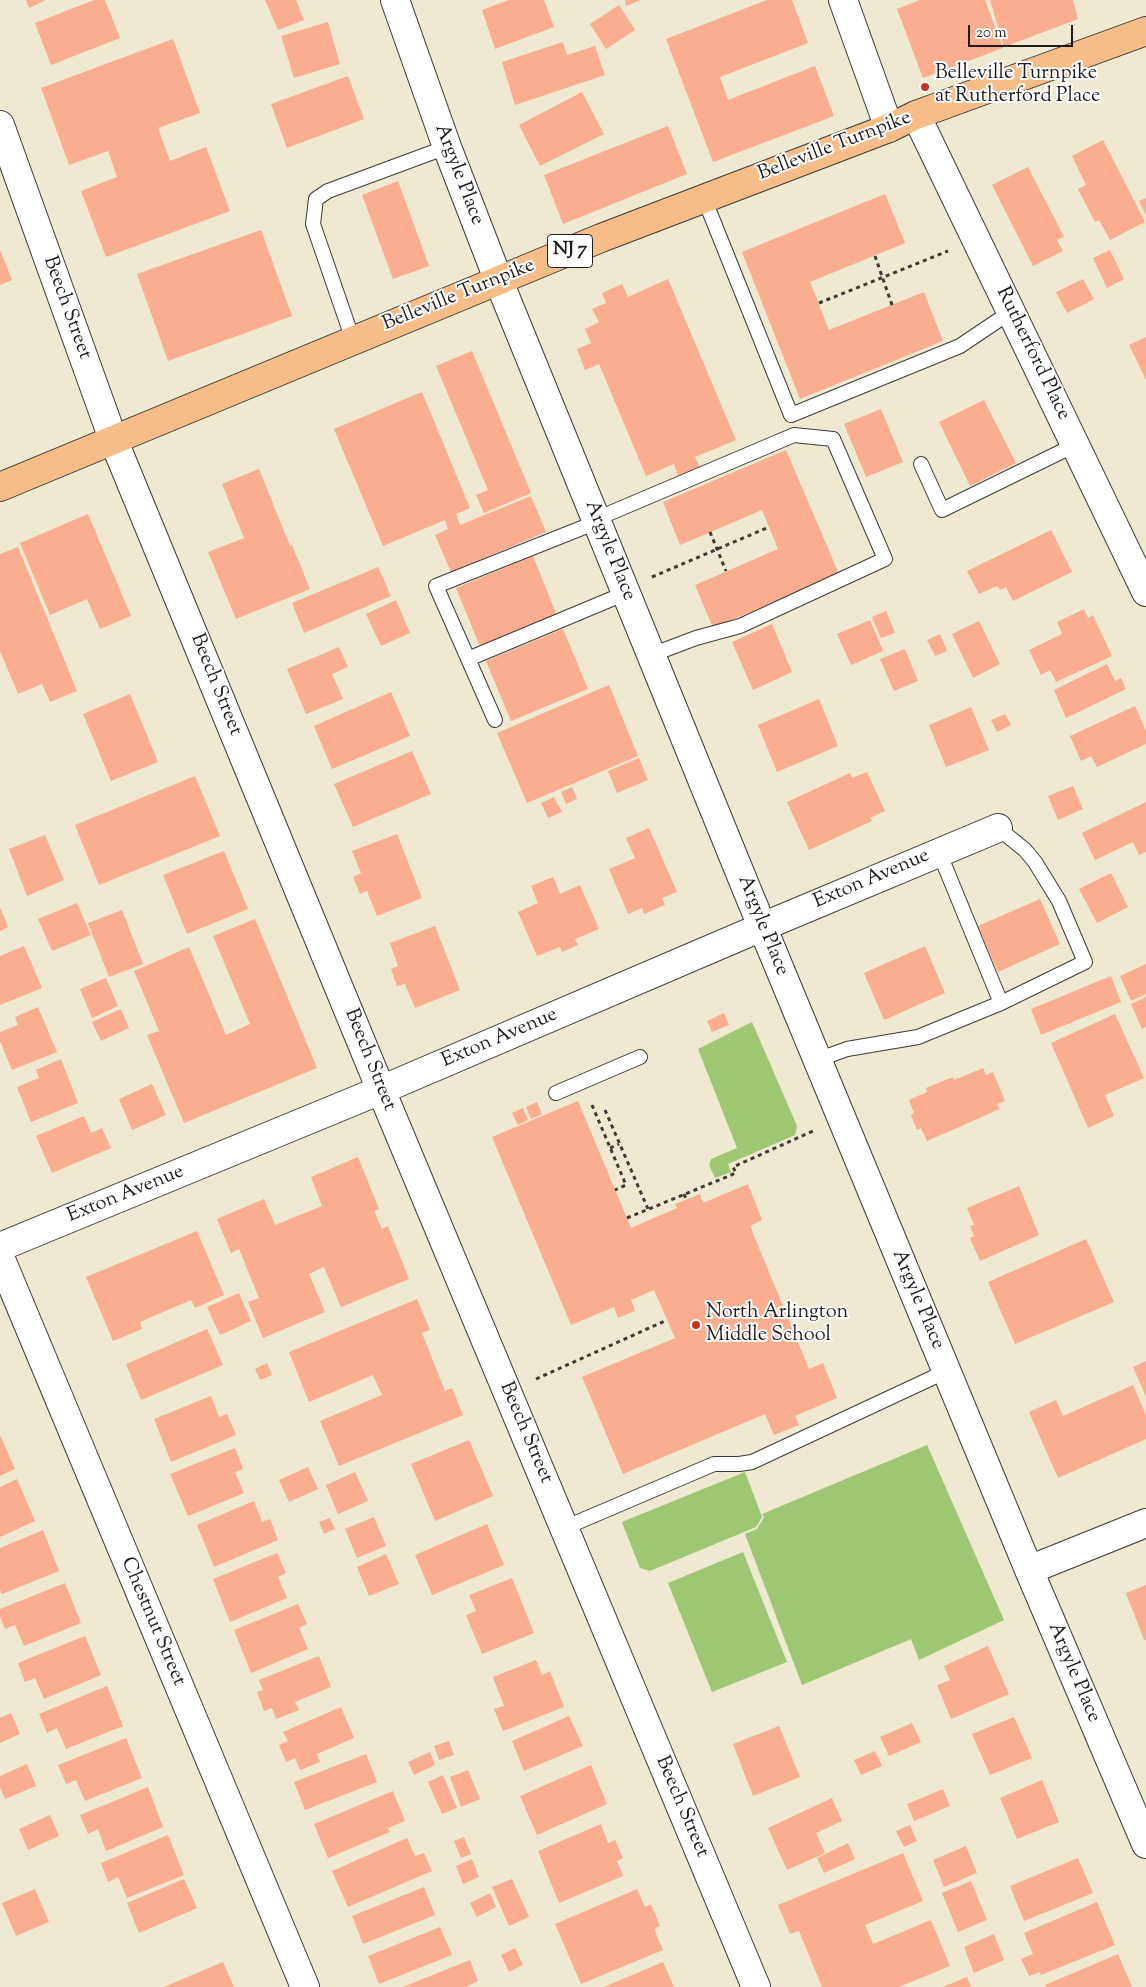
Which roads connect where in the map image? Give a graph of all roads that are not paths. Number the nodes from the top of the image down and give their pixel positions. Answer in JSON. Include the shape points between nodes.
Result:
{"nodes":[{"id":1,"x":395,"y":0,"type":"edge"},
{"id":2,"x":843,"y":0,"type":"edge"},
{"id":3,"x":1146,"y":31,"type":"edge"},
{"id":4,"x":916,"y":116,"type":"junction"},
{"id":5,"x":0,"y":125,"type":"edge"},
{"id":6,"x":889,"y":128,"type":"junction"},
{"id":7,"x":447,"y":147,"type":"junction"},
{"id":8,"x":704,"y":198,"type":"junction"},
{"id":9,"x":498,"y":280,"type":"junction"},
{"id":10,"x":1012,"y":311,"type":"junction"},
{"id":11,"x":353,"y":340,"type":"junction"},
{"id":12,"x":113,"y":439,"type":"junction"},
{"id":13,"x":1075,"y":445,"type":"junction"},
{"id":14,"x":920,"y":464,"type":"dead end"},
{"id":15,"x":0,"y":487,"type":"edge"},
{"id":16,"x":597,"y":520,"type":"junction"},
{"id":17,"x":625,"y":590,"type":"junction"},
{"id":18,"x":1146,"y":592,"type":"edge"},
{"id":19,"x":651,"y":655,"type":"junction"},
{"id":20,"x":468,"y":659,"type":"junction"},
{"id":21,"x":495,"y":720,"type":"dead end"},
{"id":22,"x":998,"y":828,"type":"joint"},
{"id":23,"x":939,"y":852,"type":"junction"},
{"id":24,"x":762,"y":927,"type":"junction"},
{"id":25,"x":1001,"y":1003,"type":"junction"},
{"id":26,"x":640,"y":1057,"type":"dead end"},
{"id":27,"x":817,"y":1060,"type":"junction"},
{"id":28,"x":381,"y":1090,"type":"junction"},
{"id":29,"x":556,"y":1093,"type":"dead end"},
{"id":30,"x":0,"y":1247,"type":"edge"},
{"id":31,"x":0,"y":1257,"type":"edge"},
{"id":32,"x":947,"y":1370,"type":"junction"},
{"id":33,"x":1146,"y":1523,"type":"edge"},
{"id":34,"x":564,"y":1528,"type":"junction"},
{"id":35,"x":1030,"y":1570,"type":"junction"},
{"id":36,"x":1146,"y":1844,"type":"edge"},
{"id":37,"x":305,"y":1987,"type":"edge"},
{"id":38,"x":756,"y":1987,"type":"edge"}],
"edges":[{"from":1,"to":7,"type":"street","name":"Argyle Place"},
{"from":2,"to":6,"type":"street"},
{"from":3,"to":4,"type":"main road","name":"Belleville Turnpike","number":"NJ 7"},
{"from":4,"to":6,"type":"main road","name":"Belleville Turnpike","number":"NJ 7"},
{"from":4,"to":10,"type":"street","name":"Rutherford Place"},
{"from":5,"to":12,"type":"street","name":"Beech Street"},
{"from":6,"to":8,"type":"main road","name":"Belleville Turnpike","number":"NJ 7"},
{"from":7,"to":9,"type":"street","name":"Argyle Place"},
{"from":7,"to":11,"type":"lane","via":[[328,191],[316,199],[313,224]]},
{"from":8,"to":9,"type":"main road","name":"Belleville Turnpike","number":"NJ 7"},
{"from":8,"to":10,"type":"lane","via":[[791,415],[960,346]]},
{"from":9,"to":11,"type":"main road","name":"Belleville Turnpike","number":"NJ 7"},
{"from":9,"to":16,"type":"street","name":"Argyle Place"},
{"from":10,"to":13,"type":"street","name":"Rutherford Place"},
{"from":11,"to":12,"type":"main road","name":"Belleville Turnpike","number":"NJ 7"},
{"from":12,"to":15,"type":"main road","name":"Belleville Turnpike","number":"NJ 7"},
{"from":12,"to":28,"type":"street","name":"Beech Street"},
{"from":13,"to":14,"type":"lane","via":[[942,510]]},
{"from":13,"to":18,"type":"street","name":"Rutherford Place"},
{"from":16,"to":17,"type":"street","name":"Argyle Place"},
{"from":16,"to":19,"type":"lane","via":[[794,435],[832,439],[885,559],[740,626]]},
{"from":16,"to":20,"type":"lane","via":[[436,586]]},
{"from":17,"to":19,"type":"street","name":"Argyle Place"},
{"from":17,"to":20,"type":"lane"},
{"from":19,"to":24,"type":"street","name":"Argyle Place"},
{"from":20,"to":21,"type":"lane"},
{"from":22,"to":23,"type":"street","name":"Exton Avenue"},
{"from":22,"to":25,"type":"lane","via":[[1035,862],[1059,901],[1085,962]]},
{"from":23,"to":24,"type":"street","name":"Exton Avenue"},
{"from":23,"to":25,"type":"lane"},
{"from":24,"to":27,"type":"street","name":"Argyle Place"},
{"from":24,"to":28,"type":"street","name":"Exton Avenue"},
{"from":25,"to":27,"type":"lane","via":[[918,1037],[847,1049]]},
{"from":26,"to":29,"type":"lane"},
{"from":27,"to":32,"type":"street","name":"Argyle Place"},
{"from":28,"to":30,"type":"street","name":"Exton Avenue"},
{"from":28,"to":34,"type":"street","name":"Beech Street"},
{"from":31,"to":37,"type":"street","name":"Chestnut Street"},
{"from":32,"to":34,"type":"lane","via":[[752,1462],[714,1464]]},
{"from":32,"to":35,"type":"street","name":"Argyle Place"},
{"from":33,"to":35,"type":"street"},
{"from":34,"to":38,"type":"street","name":"Beech Street"},
{"from":35,"to":36,"type":"street","name":"Argyle Place"}]}
